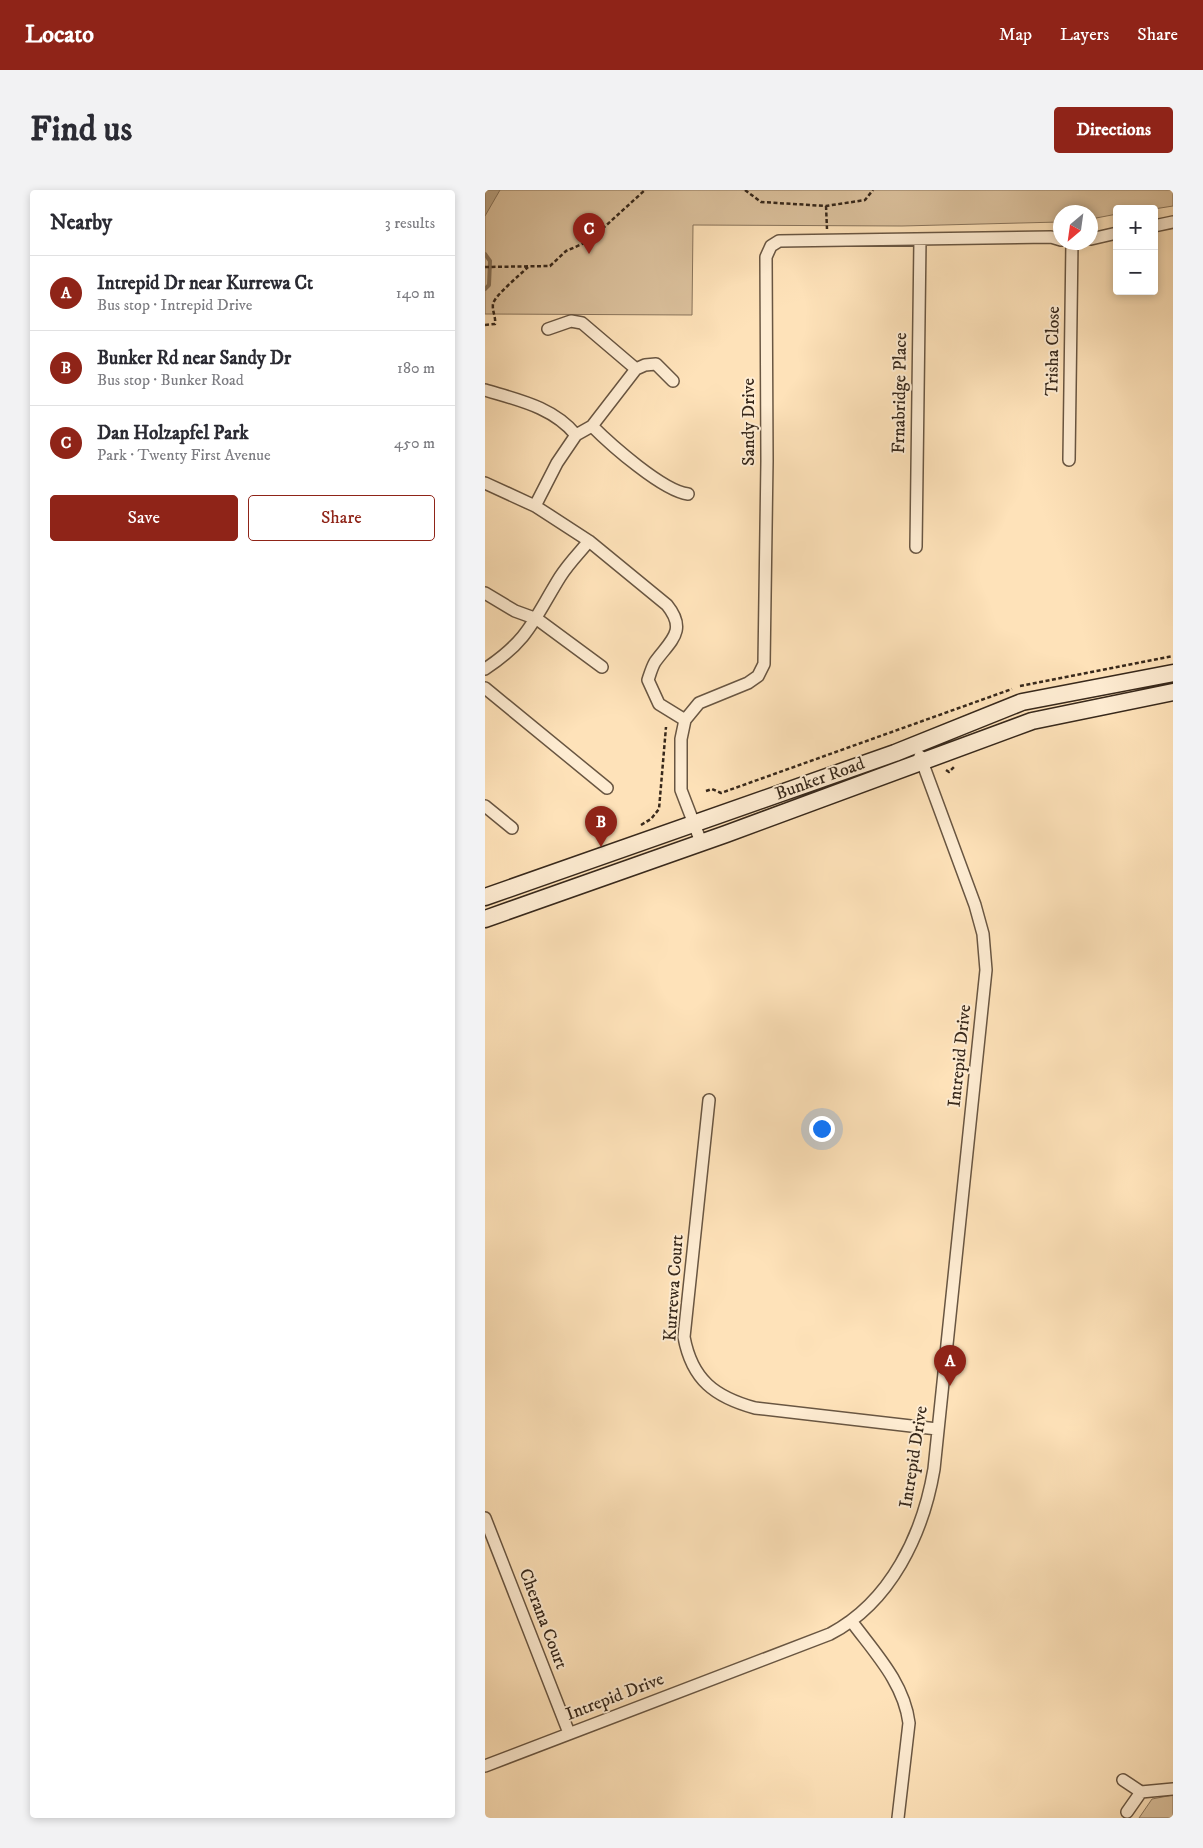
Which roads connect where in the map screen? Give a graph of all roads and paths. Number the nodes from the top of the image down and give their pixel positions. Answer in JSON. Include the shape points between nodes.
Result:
{"nodes":[{"id":1,"x":645,"y":190,"type":"edge"},
{"id":2,"x":745,"y":190,"type":"edge"},
{"id":3,"x":873,"y":190,"type":"edge"},
{"id":4,"x":826,"y":206,"type":"junction"},
{"id":5,"x":1173,"y":222,"type":"edge"},
{"id":6,"x":1158,"y":225,"type":"edge"},
{"id":7,"x":1113,"y":234,"type":"edge"},
{"id":8,"x":1098,"y":237,"type":"edge"},
{"id":9,"x":1053,"y":238,"type":"edge"},
{"id":10,"x":827,"y":239,"type":"junction"},
{"id":11,"x":920,"y":240,"type":"junction"},
{"id":12,"x":1072,"y":250,"type":"edge"},
{"id":13,"x":528,"y":266,"type":"junction"},
{"id":14,"x":485,"y":267,"type":"edge"},
{"id":15,"x":485,"y":325,"type":"edge"},
{"id":16,"x":548,"y":329,"type":"dead end"},
{"id":17,"x":637,"y":369,"type":"junction"},
{"id":18,"x":673,"y":381,"type":"dead end"},
{"id":19,"x":485,"y":390,"type":"edge"},
{"id":20,"x":592,"y":426,"type":"junction"},
{"id":21,"x":575,"y":435,"type":"junction"},
{"id":22,"x":1069,"y":460,"type":"dead end"},
{"id":23,"x":485,"y":483,"type":"edge"},
{"id":24,"x":688,"y":494,"type":"dead end"},
{"id":25,"x":535,"y":506,"type":"junction"},
{"id":26,"x":589,"y":541,"type":"junction"},
{"id":27,"x":916,"y":547,"type":"dead end"},
{"id":28,"x":485,"y":593,"type":"edge"},
{"id":29,"x":537,"y":619,"type":"junction"},
{"id":30,"x":602,"y":666,"type":"dead end"},
{"id":31,"x":485,"y":669,"type":"edge"},
{"id":32,"x":1173,"y":673,"type":"edge"},
{"id":33,"x":485,"y":688,"type":"edge"},
{"id":34,"x":1173,"y":692,"type":"edge"},
{"id":35,"x":685,"y":720,"type":"junction"},
{"id":36,"x":666,"y":727,"type":"dead end"},
{"id":37,"x":915,"y":744,"type":"junction"},
{"id":38,"x":922,"y":762,"type":"junction"},
{"id":39,"x":607,"y":788,"type":"dead end"},
{"id":40,"x":485,"y":806,"type":"edge"},
{"id":41,"x":693,"y":823,"type":"junction"},
{"id":42,"x":512,"y":828,"type":"dead end"},
{"id":43,"x":637,"y":828,"type":"dead end"},
{"id":44,"x":701,"y":842,"type":"junction"},
{"id":45,"x":485,"y":898,"type":"edge"},
{"id":46,"x":485,"y":919,"type":"edge"},
{"id":47,"x":709,"y":1100,"type":"dead end"},
{"id":48,"x":937,"y":1429,"type":"junction"},
{"id":49,"x":485,"y":1518,"type":"edge"},
{"id":50,"x":852,"y":1622,"type":"junction"},
{"id":51,"x":569,"y":1733,"type":"junction"},
{"id":52,"x":485,"y":1766,"type":"edge"},
{"id":53,"x":1123,"y":1780,"type":"dead end"},
{"id":54,"x":1173,"y":1789,"type":"edge"},
{"id":55,"x":1141,"y":1792,"type":"junction"},
{"id":56,"x":1127,"y":1812,"type":"dead end"},
{"id":57,"x":898,"y":1818,"type":"edge"}],
"edges":[{"from":1,"to":13,"type":"path","via":[[589,241],[567,251],[550,266]]},
{"from":2,"to":4,"type":"path","via":[[761,202]]},
{"from":3,"to":4,"type":"path","via":[[865,200]]},
{"from":4,"to":10,"type":"path"},
{"from":5,"to":6,"type":"street"},
{"from":7,"to":8,"type":"street"},
{"from":9,"to":11,"type":"street","name":"Sandy Drive"},
{"from":10,"to":11,"type":"street","name":"Sandy Drive"},
{"from":10,"to":35,"type":"street","name":"Sandy Drive","via":[[779,240],[766,256],[764,664],[758,676],[699,703]]},
{"from":11,"to":27,"type":"street","name":"Frnabridge Place"},
{"from":12,"to":22,"type":"street","name":"Trisha Close"},
{"from":13,"to":14,"type":"path"},
{"from":13,"to":15,"type":"path","via":[[510,286],[499,292],[493,302],[495,324]]},
{"from":16,"to":17,"type":"street","via":[[571,321],[582,323]]},
{"from":17,"to":18,"type":"street","via":[[656,364]]},
{"from":17,"to":20,"type":"street"},
{"from":19,"to":21,"type":"street","via":[[540,407],[567,425]]},
{"from":20,"to":21,"type":"street"},
{"from":20,"to":24,"type":"street","via":[[663,485],[677,493]]},
{"from":21,"to":25,"type":"street"},
{"from":23,"to":25,"type":"street"},
{"from":25,"to":26,"type":"street"},
{"from":26,"to":29,"type":"street","via":[[560,576]]},
{"from":26,"to":35,"type":"street","via":[[673,612],[677,626],[673,643],[655,663],[648,680],[659,704]]},
{"from":28,"to":29,"type":"street","via":[[515,611]]},
{"from":29,"to":30,"type":"street"},
{"from":29,"to":31,"type":"street","via":[[506,655]]},
{"from":32,"to":37,"type":"main road","name":"Bunker Road","via":[[1022,702]]},
{"from":33,"to":39,"type":"street"},
{"from":34,"to":38,"type":"main road","name":"Bunker Road","via":[[1032,721]]},
{"from":35,"to":41,"type":"street","via":[[681,739],[681,790]]},
{"from":36,"to":43,"type":"path","via":[[659,809]]},
{"from":37,"to":38,"type":"street","name":"Intrepid Drive"},
{"from":37,"to":41,"type":"main road","name":"Bunker Road"},
{"from":38,"to":44,"type":"main road","name":"Bunker Road"},
{"from":38,"to":48,"type":"street","name":"Intrepid Drive","via":[[975,905],[983,934],[986,970]]},
{"from":40,"to":42,"type":"street"},
{"from":41,"to":44,"type":"street"},
{"from":41,"to":45,"type":"main road","name":"Bunker Road"},
{"from":44,"to":46,"type":"main road","name":"Bunker Road"},
{"from":47,"to":48,"type":"street","name":"Kurrewa Court","via":[[684,1337],[688,1356],[698,1376],[715,1392],[735,1403],[755,1408]]},
{"from":48,"to":50,"type":"street","name":"Intrepid Drive","via":[[929,1496],[911,1547],[875,1598]]},
{"from":49,"to":51,"type":"street","name":"Cherana Court"},
{"from":50,"to":51,"type":"street","name":"Intrepid Drive","via":[[830,1634]]},
{"from":50,"to":57,"type":"street","via":[[898,1686],[907,1711],[909,1722]]},
{"from":51,"to":52,"type":"street","name":"Intrepid Drive"},
{"from":53,"to":55,"type":"street"},
{"from":54,"to":55,"type":"street"},
{"from":55,"to":56,"type":"street"}]}
